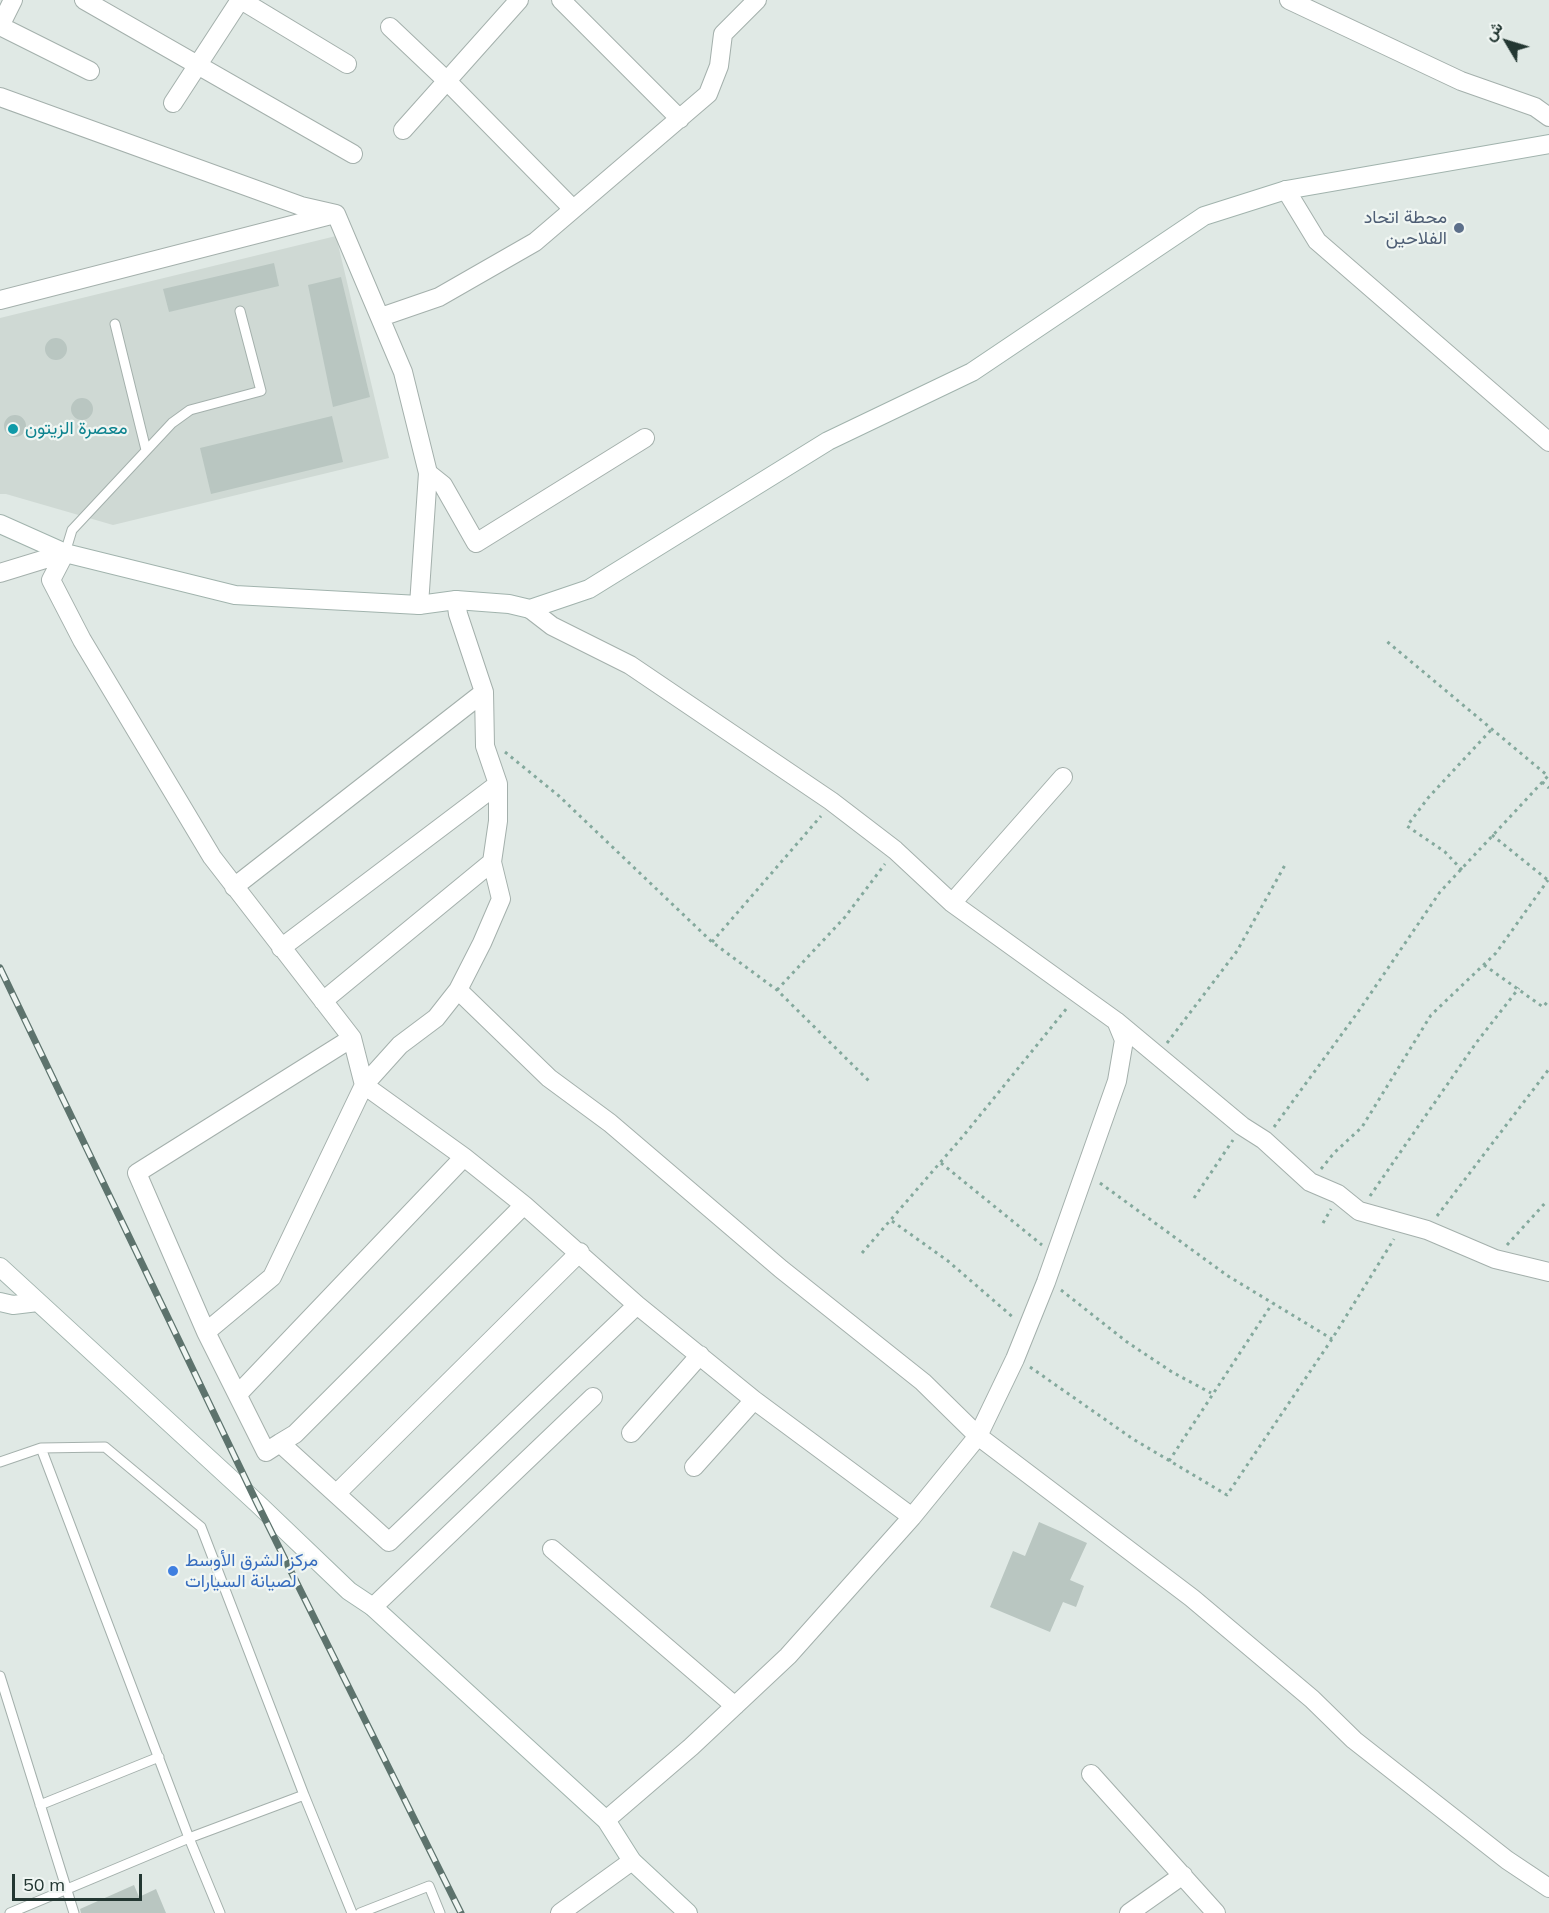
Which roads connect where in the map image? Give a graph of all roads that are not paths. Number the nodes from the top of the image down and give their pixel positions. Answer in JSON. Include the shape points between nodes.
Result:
{"nodes":[{"id":1,"x":13,"y":0,"type":"edge"},
{"id":2,"x":84,"y":0,"type":"edge"},
{"id":3,"x":241,"y":0,"type":"edge"},
{"id":4,"x":519,"y":0,"type":"edge"},
{"id":5,"x":561,"y":0,"type":"edge"},
{"id":6,"x":1289,"y":0,"type":"edge"},
{"id":7,"x":754,"y":1,"type":"edge"},
{"id":8,"x":0,"y":26,"type":"edge"},
{"id":9,"x":390,"y":27,"type":"dead end"},
{"id":10,"x":346,"y":64,"type":"dead end"},
{"id":11,"x":198,"y":66,"type":"junction"},
{"id":12,"x":90,"y":71,"type":"dead end"},
{"id":13,"x":447,"y":81,"type":"junction"},
{"id":14,"x":0,"y":98,"type":"edge"},
{"id":15,"x":173,"y":103,"type":"dead end"},
{"id":16,"x":1549,"y":117,"type":"edge"},
{"id":17,"x":680,"y":119,"type":"junction"},
{"id":18,"x":403,"y":130,"type":"dead end"},
{"id":19,"x":1549,"y":144,"type":"edge"},
{"id":20,"x":352,"y":154,"type":"dead end"},
{"id":21,"x":1286,"y":190,"type":"junction"},
{"id":22,"x":573,"y":209,"type":"junction"},
{"id":23,"x":336,"y":214,"type":"junction"},
{"id":24,"x":0,"y":300,"type":"edge"},
{"id":25,"x":240,"y":311,"type":"dead end"},
{"id":26,"x":381,"y":317,"type":"junction"},
{"id":27,"x":115,"y":324,"type":"dead end"},
{"id":28,"x":645,"y":438,"type":"dead end"},
{"id":29,"x":1549,"y":442,"type":"edge"},
{"id":30,"x":146,"y":450,"type":"junction"},
{"id":31,"x":428,"y":473,"type":"junction"},
{"id":32,"x":0,"y":524,"type":"edge"},
{"id":33,"x":65,"y":554,"type":"junction"},
{"id":34,"x":0,"y":573,"type":"edge"},
{"id":35,"x":456,"y":600,"type":"junction"},
{"id":36,"x":419,"y":605,"type":"junction"},
{"id":37,"x":530,"y":609,"type":"junction"},
{"id":38,"x":484,"y":692,"type":"junction"},
{"id":39,"x":1063,"y":777,"type":"dead end"},
{"id":40,"x":498,"y":784,"type":"junction"},
{"id":41,"x":492,"y":862,"type":"junction"},
{"id":42,"x":234,"y":886,"type":"junction"},
{"id":43,"x":952,"y":903,"type":"junction"},
{"id":44,"x":281,"y":948,"type":"junction"},
{"id":45,"x":458,"y":990,"type":"junction"},
{"id":46,"x":323,"y":1001,"type":"junction"},
{"id":47,"x":1116,"y":1022,"type":"junction"},
{"id":48,"x":352,"y":1038,"type":"junction"},
{"id":49,"x":364,"y":1085,"type":"junction"},
{"id":50,"x":464,"y":1157,"type":"junction"},
{"id":51,"x":524,"y":1205,"type":"junction"},
{"id":52,"x":579,"y":1252,"type":"junction"},
{"id":53,"x":0,"y":1267,"type":"edge"},
{"id":54,"x":1549,"y":1272,"type":"edge"},
{"id":55,"x":0,"y":1302,"type":"edge"},
{"id":56,"x":38,"y":1302,"type":"junction"},
{"id":57,"x":637,"y":1305,"type":"junction"},
{"id":58,"x":206,"y":1332,"type":"junction"},
{"id":59,"x":700,"y":1355,"type":"junction"},
{"id":60,"x":239,"y":1394,"type":"junction"},
{"id":61,"x":593,"y":1397,"type":"dead end"},
{"id":62,"x":754,"y":1400,"type":"junction"},
{"id":63,"x":631,"y":1433,"type":"dead end"},
{"id":64,"x":978,"y":1437,"type":"junction"},
{"id":65,"x":280,"y":1443,"type":"junction"},
{"id":66,"x":41,"y":1448,"type":"junction"},
{"id":67,"x":0,"y":1462,"type":"edge"},
{"id":68,"x":694,"y":1467,"type":"dead end"},
{"id":69,"x":336,"y":1494,"type":"junction"},
{"id":70,"x":912,"y":1517,"type":"junction"},
{"id":71,"x":552,"y":1549,"type":"dead end"},
{"id":72,"x":373,"y":1607,"type":"junction"},
{"id":73,"x":0,"y":1676,"type":"edge"},
{"id":74,"x":735,"y":1706,"type":"junction"},
{"id":75,"x":159,"y":1757,"type":"junction"},
{"id":76,"x":1091,"y":1774,"type":"dead end"},
{"id":77,"x":304,"y":1795,"type":"junction"},
{"id":78,"x":40,"y":1805,"type":"junction"},
{"id":79,"x":606,"y":1820,"type":"junction"},
{"id":80,"x":189,"y":1838,"type":"junction"},
{"id":81,"x":632,"y":1861,"type":"junction"},
{"id":82,"x":1183,"y":1875,"type":"junction"},
{"id":83,"x":1549,"y":1888,"type":"edge"},
{"id":84,"x":67,"y":1889,"type":"junction"},
{"id":85,"x":686,"y":1912,"type":"edge"},
{"id":86,"x":10,"y":1913,"type":"edge"},
{"id":87,"x":74,"y":1913,"type":"edge"},
{"id":88,"x":220,"y":1913,"type":"edge"},
{"id":89,"x":352,"y":1913,"type":"edge"},
{"id":90,"x":360,"y":1913,"type":"edge"},
{"id":91,"x":440,"y":1913,"type":"edge"},
{"id":92,"x":560,"y":1913,"type":"edge"},
{"id":93,"x":1129,"y":1913,"type":"edge"},
{"id":94,"x":1216,"y":1913,"type":"edge"}],
"edges":[{"from":1,"to":8,"type":"street"},
{"from":2,"to":11,"type":"street"},
{"from":3,"to":10,"type":"street"},
{"from":3,"to":11,"type":"street"},
{"from":4,"to":13,"type":"street"},
{"from":5,"to":17,"type":"street"},
{"from":6,"to":16,"type":"street","via":[[1461,81],[1535,107]]},
{"from":7,"to":17,"type":"street","via":[[723,34],[719,66],[708,94]]},
{"from":8,"to":12,"type":"street"},
{"from":9,"to":13,"type":"street"},
{"from":11,"to":15,"type":"street"},
{"from":11,"to":20,"type":"street"},
{"from":13,"to":18,"type":"street"},
{"from":13,"to":22,"type":"street"},
{"from":14,"to":23,"type":"street","via":[[301,206]]},
{"from":17,"to":22,"type":"street"},
{"from":19,"to":21,"type":"street"},
{"from":21,"to":29,"type":"street","via":[[1317,241]]},
{"from":21,"to":37,"type":"street","via":[[1204,216],[972,372],[828,441],[589,590]]},
{"from":22,"to":26,"type":"street","via":[[535,242],[439,297]]},
{"from":23,"to":24,"type":"street"},
{"from":23,"to":26,"type":"street"},
{"from":25,"to":30,"type":"lane","via":[[261,391],[190,410]]},
{"from":26,"to":31,"type":"street","via":[[403,372]]},
{"from":27,"to":30,"type":"lane"},
{"from":28,"to":31,"type":"street","via":[[476,543],[443,485]]},
{"from":30,"to":33,"type":"lane","via":[[72,530]]},
{"from":31,"to":36,"type":"street"},
{"from":32,"to":33,"type":"street"},
{"from":33,"to":34,"type":"street"},
{"from":33,"to":36,"type":"street","via":[[235,595]]},
{"from":33,"to":42,"type":"street","via":[[51,580],[88,650],[212,857]]},
{"from":35,"to":36,"type":"street"},
{"from":35,"to":37,"type":"street"},
{"from":35,"to":38,"type":"street"},
{"from":37,"to":43,"type":"street","via":[[552,626],[630,665],[831,801],[895,850]]},
{"from":38,"to":40,"type":"street","via":[[485,746]]},
{"from":38,"to":42,"type":"street"},
{"from":39,"to":43,"type":"street"},
{"from":40,"to":41,"type":"street"},
{"from":40,"to":44,"type":"street"},
{"from":41,"to":45,"type":"street","via":[[501,899]]},
{"from":41,"to":46,"type":"street"},
{"from":42,"to":44,"type":"street"},
{"from":43,"to":47,"type":"street"},
{"from":44,"to":46,"type":"street"},
{"from":45,"to":49,"type":"street","via":[[436,1018],[400,1045]]},
{"from":45,"to":64,"type":"street","via":[[549,1078],[610,1123],[781,1269],[923,1383]]},
{"from":46,"to":48,"type":"street"},
{"from":47,"to":54,"type":"street","via":[[1264,1140],[1310,1182],[1338,1194],[1359,1211],[1427,1230],[1495,1259]]},
{"from":47,"to":64,"type":"street","via":[[1124,1040],[1117,1081],[1046,1282]]},
{"from":48,"to":49,"type":"street"},
{"from":48,"to":58,"type":"street","via":[[137,1173]]},
{"from":49,"to":50,"type":"street"},
{"from":49,"to":58,"type":"street","via":[[272,1277]]},
{"from":50,"to":51,"type":"street"},
{"from":50,"to":60,"type":"street"},
{"from":51,"to":52,"type":"street"},
{"from":51,"to":65,"type":"street","via":[[295,1434]]},
{"from":52,"to":57,"type":"street"},
{"from":52,"to":69,"type":"street"},
{"from":53,"to":56,"type":"street"},
{"from":55,"to":56,"type":"street"},
{"from":56,"to":72,"type":"street","via":[[349,1591]]},
{"from":57,"to":59,"type":"street"},
{"from":57,"to":69,"type":"street","via":[[389,1542]]},
{"from":58,"to":60,"type":"street"},
{"from":59,"to":62,"type":"street"},
{"from":59,"to":63,"type":"street"},
{"from":60,"to":65,"type":"street","via":[[266,1452]]},
{"from":61,"to":72,"type":"street"},
{"from":62,"to":68,"type":"street"},
{"from":62,"to":70,"type":"street"},
{"from":64,"to":70,"type":"street"},
{"from":64,"to":83,"type":"street","via":[[1192,1598],[1312,1699],[1354,1740],[1507,1860]]},
{"from":65,"to":69,"type":"street"},
{"from":66,"to":67,"type":"lane"},
{"from":66,"to":75,"type":"lane"},
{"from":66,"to":77,"type":"lane","via":[[105,1447],[201,1527]]},
{"from":70,"to":74,"type":"street","via":[[788,1656]]},
{"from":71,"to":74,"type":"street"},
{"from":72,"to":79,"type":"street"},
{"from":73,"to":78,"type":"lane"},
{"from":74,"to":79,"type":"street"},
{"from":75,"to":78,"type":"lane"},
{"from":75,"to":80,"type":"lane"},
{"from":76,"to":82,"type":"street"},
{"from":77,"to":80,"type":"lane"},
{"from":77,"to":89,"type":"lane"},
{"from":78,"to":84,"type":"lane"},
{"from":79,"to":81,"type":"street"},
{"from":80,"to":84,"type":"lane"},
{"from":80,"to":88,"type":"lane"},
{"from":81,"to":85,"type":"street"},
{"from":81,"to":92,"type":"street"},
{"from":82,"to":93,"type":"street"},
{"from":82,"to":94,"type":"street"},
{"from":84,"to":86,"type":"lane"},
{"from":84,"to":87,"type":"lane"},
{"from":90,"to":91,"type":"lane","via":[[429,1886]]}]}
